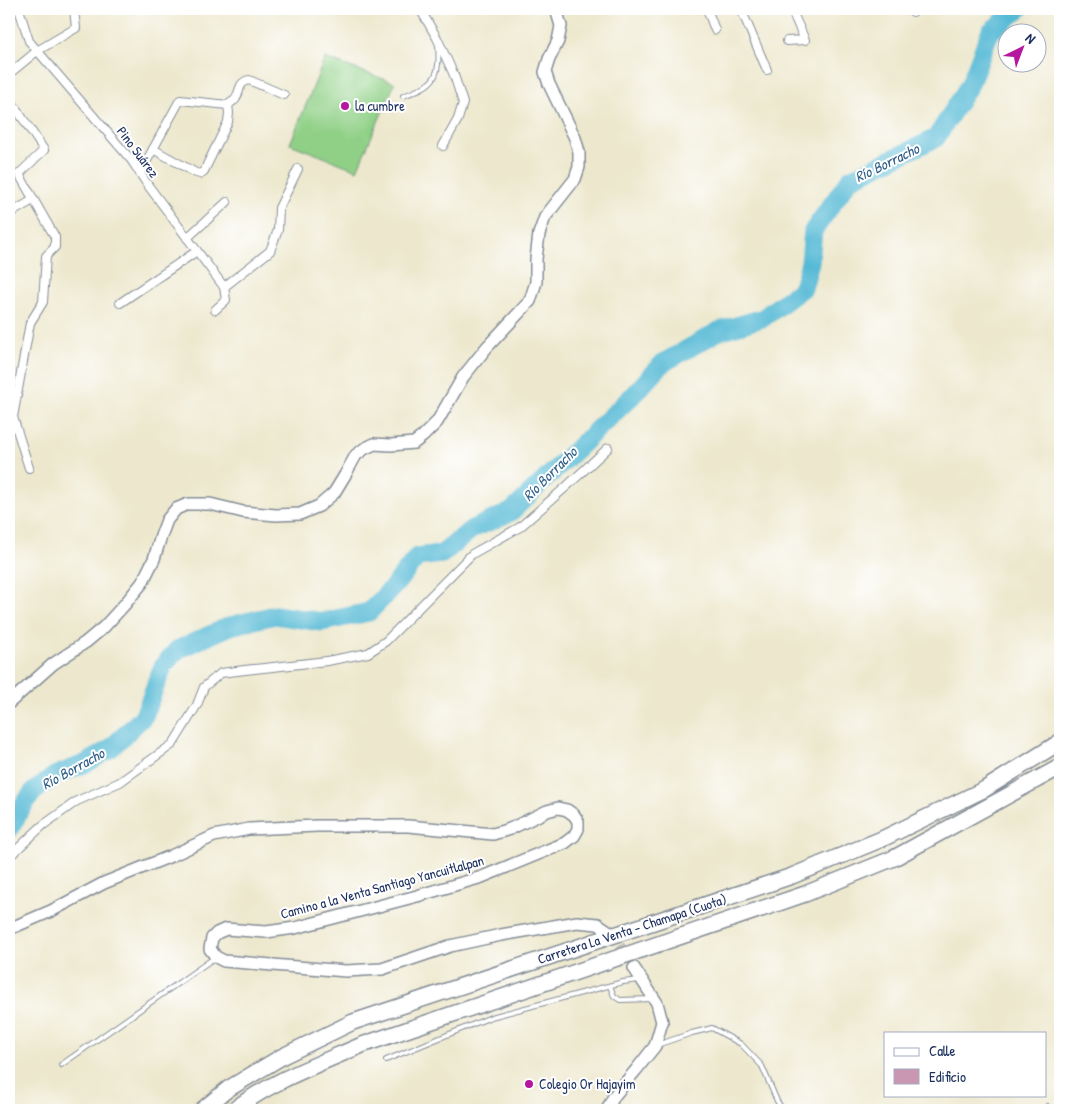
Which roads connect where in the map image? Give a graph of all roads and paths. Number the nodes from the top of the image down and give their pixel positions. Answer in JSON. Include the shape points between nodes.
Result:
{"nodes":[{"id":1,"x":19,"y":9,"type":"edge"},
{"id":2,"x":74,"y":9,"type":"edge"},
{"id":3,"x":420,"y":9,"type":"edge"},
{"id":4,"x":556,"y":9,"type":"edge"},
{"id":5,"x":707,"y":9,"type":"edge"},
{"id":6,"x":741,"y":9,"type":"edge"},
{"id":7,"x":791,"y":9,"type":"edge"},
{"id":8,"x":716,"y":30,"type":"dead end"},
{"id":9,"x":437,"y":38,"type":"junction"},
{"id":10,"x":787,"y":41,"type":"dead end"},
{"id":11,"x":37,"y":51,"type":"junction"},
{"id":12,"x":767,"y":70,"type":"dead end"},
{"id":13,"x":9,"y":74,"type":"edge"},
{"id":14,"x":284,"y":95,"type":"dead end"},
{"id":15,"x":403,"y":96,"type":"dead end"},
{"id":16,"x":9,"y":98,"type":"edge"},
{"id":17,"x":228,"y":105,"type":"junction"},
{"id":18,"x":442,"y":146,"type":"dead end"},
{"id":19,"x":153,"y":149,"type":"junction"},
{"id":20,"x":298,"y":169,"type":"dead end"},
{"id":21,"x":140,"y":173,"type":"junction"},
{"id":22,"x":33,"y":200,"type":"junction"},
{"id":23,"x":227,"y":202,"type":"dead end"},
{"id":24,"x":9,"y":214,"type":"edge"},
{"id":25,"x":187,"y":238,"type":"junction"},
{"id":26,"x":197,"y":251,"type":"junction"},
{"id":27,"x":224,"y":287,"type":"junction"},
{"id":28,"x":120,"y":303,"type":"dead end"},
{"id":29,"x":215,"y":310,"type":"dead end"},
{"id":30,"x":11,"y":417,"type":"edge"},
{"id":31,"x":9,"y":428,"type":"edge"},
{"id":32,"x":608,"y":448,"type":"dead end"},
{"id":33,"x":29,"y":468,"type":"dead end"},
{"id":34,"x":9,"y":703,"type":"edge"},
{"id":35,"x":1060,"y":742,"type":"edge"},
{"id":36,"x":1060,"y":767,"type":"edge"},
{"id":37,"x":9,"y":857,"type":"edge"},
{"id":38,"x":9,"y":929,"type":"edge"},
{"id":39,"x":610,"y":932,"type":"tunnel mouth"},
{"id":40,"x":216,"y":957,"type":"junction"},
{"id":41,"x":634,"y":968,"type":"tunnel mouth"},
{"id":42,"x":641,"y":979,"type":"junction"},
{"id":43,"x":610,"y":986,"type":"junction"},
{"id":44,"x":655,"y":999,"type":"junction"},
{"id":45,"x":655,"y":1046,"type":"junction"},
{"id":46,"x":386,"y":1060,"type":"dead end"},
{"id":47,"x":61,"y":1065,"type":"dead end"},
{"id":48,"x":202,"y":1110,"type":"edge"},
{"id":49,"x":234,"y":1110,"type":"edge"},
{"id":50,"x":606,"y":1110,"type":"edge"},
{"id":51,"x":783,"y":1110,"type":"edge"}],
"edges":[{"from":1,"to":11,"type":"street","name":"Pino Suárez","via":[[29,41]]},
{"from":2,"to":11,"type":"street","via":[[76,28]]},
{"from":3,"to":9,"type":"street"},
{"from":4,"to":34,"type":"main road","via":[[561,26],[545,72],[575,138],[579,167],[575,179],[545,217],[539,234],[536,282],[530,301],[462,376],[437,422],[414,444],[374,444],[364,449],[356,455],[334,492],[319,506],[300,514],[243,512],[210,504],[188,504],[176,509],[167,520],[146,576],[125,604],[104,627],[53,664]]},
{"from":5,"to":8,"type":"street"},
{"from":6,"to":12,"type":"street"},
{"from":7,"to":10,"type":"street","via":[[805,40]]},
{"from":9,"to":15,"type":"lane","via":[[439,67],[434,78],[427,85]]},
{"from":9,"to":18,"type":"street","via":[[463,103],[458,119]]},
{"from":11,"to":13,"type":"street"},
{"from":11,"to":21,"type":"street","name":"Pino Suárez"},
{"from":14,"to":17,"type":"street","via":[[249,80],[242,84]]},
{"from":16,"to":22,"type":"street","via":[[44,150],[19,174]]},
{"from":17,"to":19,"type":"street","via":[[180,100]]},
{"from":17,"to":19,"type":"street","via":[[228,122],[200,174]]},
{"from":19,"to":21,"type":"street"},
{"from":20,"to":27,"type":"street","via":[[279,208],[278,230],[270,251]]},
{"from":21,"to":25,"type":"street","name":"Pino Suárez"},
{"from":22,"to":24,"type":"street"},
{"from":22,"to":30,"type":"street","via":[[55,237],[55,247],[46,256],[43,302],[30,323]]},
{"from":23,"to":25,"type":"street"},
{"from":25,"to":26,"type":"street","name":"Pino Suárez"},
{"from":26,"to":27,"type":"street","name":"Pino Suárez"},
{"from":26,"to":28,"type":"street"},
{"from":27,"to":29,"type":"street","via":[[226,300]]},
{"from":30,"to":31,"type":"street"},
{"from":30,"to":33,"type":"street"},
{"from":32,"to":37,"type":"street","via":[[520,526],[472,554],[386,641],[368,653],[327,661],[220,673],[204,687],[172,744],[120,782],[77,801],[42,826]]},
{"from":35,"to":48,"type":"highway","name":"Carretera La Venta - Chamapa (Cuota)","via":[[985,789],[882,839],[792,876],[353,1022],[283,1056],[228,1089]]},
{"from":36,"to":49,"type":"highway","name":"Carretera La Venta - Chamapa (Cuota)","via":[[894,858],[805,894],[362,1045],[295,1074]]},
{"from":38,"to":40,"type":"main road","name":"Camino a la Venta Santiago Yancuitlalpan","via":[[104,883],[214,836],[249,829],[408,826],[493,834],[558,808],[567,810],[578,821],[574,836],[565,843],[450,887],[295,928],[266,932],[226,929],[212,938],[210,949]]},
{"from":39,"to":40,"type":"main road","via":[[598,924],[577,922],[450,946],[382,969],[297,968],[224,961]]},
{"from":40,"to":47,"type":"lane"},
{"from":41,"to":42,"type":"main road"},
{"from":42,"to":43,"type":"lane"},
{"from":42,"to":44,"type":"main road"},
{"from":43,"to":44,"type":"lane","via":[[614,996],[620,1000]]},
{"from":43,"to":46,"type":"lane","via":[[492,1017]]},
{"from":44,"to":45,"type":"main road","via":[[662,1022]]},
{"from":45,"to":50,"type":"main road"},
{"from":45,"to":51,"type":"lane","via":[[712,1028],[741,1044],[762,1066]]}]}
